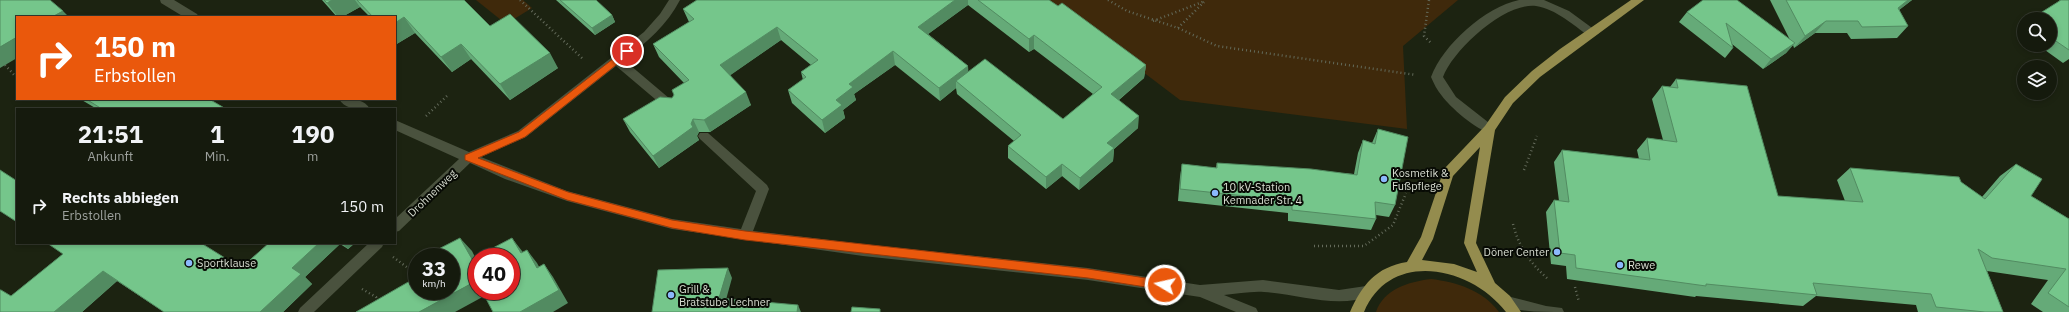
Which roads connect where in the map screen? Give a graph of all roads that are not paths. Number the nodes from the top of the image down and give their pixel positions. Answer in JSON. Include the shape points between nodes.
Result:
{"nodes":[{"id":1,"x":165,"y":0,"type":"edge"},
{"id":2,"x":675,"y":0,"type":"edge"},
{"id":3,"x":1639,"y":0,"type":"edge"},
{"id":4,"x":191,"y":16,"type":"edge"},
{"id":5,"x":1593,"y":33,"type":"junction"},
{"id":6,"x":617,"y":60,"type":"junction"},
{"id":7,"x":347,"y":100,"type":"edge"},
{"id":8,"x":672,"y":107,"type":"edge"},
{"id":9,"x":362,"y":108,"type":"edge"},
{"id":10,"x":396,"y":125,"type":"edge"},
{"id":11,"x":1489,"y":129,"type":"junction"},
{"id":12,"x":704,"y":136,"type":"dead end"},
{"id":13,"x":468,"y":158,"type":"junction"},
{"id":14,"x":396,"y":226,"type":"edge"},
{"id":15,"x":745,"y":235,"type":"junction"},
{"id":16,"x":378,"y":244,"type":"edge"},
{"id":17,"x":1412,"y":266,"type":"junction"},
{"id":18,"x":1490,"y":286,"type":"junction"},
{"id":19,"x":1200,"y":291,"type":"junction"},
{"id":20,"x":1366,"y":292,"type":"junction"},
{"id":21,"x":1511,"y":307,"type":"edge"},
{"id":22,"x":305,"y":312,"type":"edge"},
{"id":23,"x":1251,"y":312,"type":"edge"},
{"id":24,"x":1357,"y":312,"type":"edge"},
{"id":25,"x":1557,"y":312,"type":"edge"}],
"edges":[{"from":1,"to":4,"type":"street"},
{"from":2,"to":6,"type":"street","name":"Drohnenweg","via":[[648,35]]},
{"from":3,"to":5,"type":"main road"},
{"from":5,"to":11,"type":"main road","via":[[1536,74],[1510,100]]},
{"from":5,"to":11,"type":"street","via":[[1548,5],[1535,2],[1507,8],[1488,19],[1446,59],[1437,77],[1442,91],[1452,102]]},
{"from":6,"to":8,"type":"street"},
{"from":6,"to":13,"type":"street","name":"Drohnenweg","via":[[522,134]]},
{"from":7,"to":9,"type":"street"},
{"from":10,"to":13,"type":"street"},
{"from":11,"to":17,"type":"main road","via":[[1448,173],[1427,239]]},
{"from":11,"to":18,"type":"main road","via":[[1470,243]]},
{"from":12,"to":15,"type":"street","via":[[763,189]]},
{"from":13,"to":14,"type":"street","name":"Drohnenweg"},
{"from":13,"to":15,"type":"street","via":[[567,196],[655,220]]},
{"from":15,"to":19,"type":"street","via":[[1088,274]]},
{"from":16,"to":22,"type":"street"},
{"from":17,"to":18,"type":"main road","via":[[1447,267]]},
{"from":17,"to":20,"type":"main road","via":[[1385,274]]},
{"from":18,"to":21,"type":"main road"},
{"from":19,"to":20,"type":"street","via":[[1263,286],[1339,296]]},
{"from":19,"to":23,"type":"street"},
{"from":20,"to":24,"type":"main road"},
{"from":21,"to":25,"type":"street"}]}
